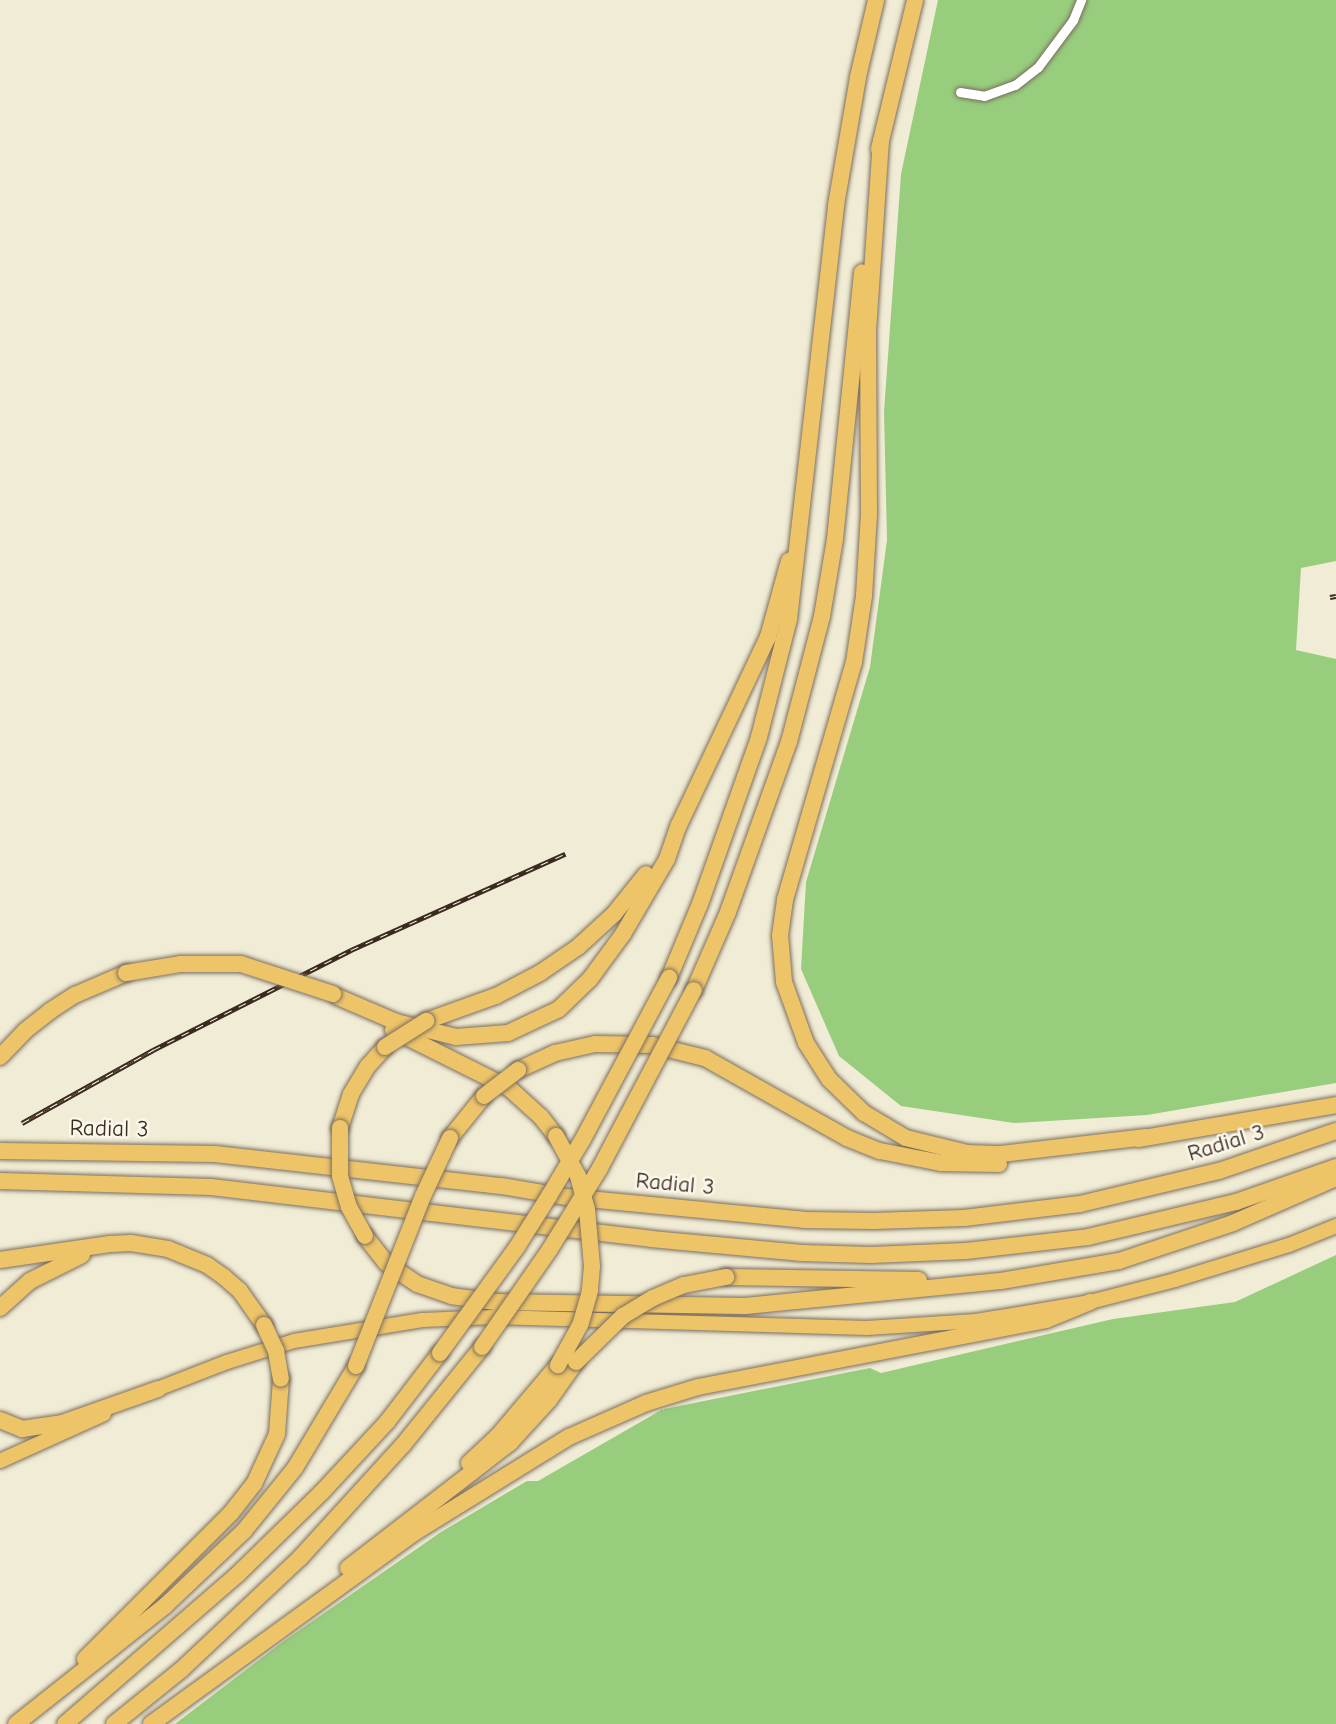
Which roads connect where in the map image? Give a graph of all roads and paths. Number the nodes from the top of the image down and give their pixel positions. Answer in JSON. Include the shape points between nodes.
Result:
{"nodes":[{"id":1,"x":876,"y":0,"type":"edge"},
{"id":2,"x":915,"y":0,"type":"edge"},
{"id":3,"x":1080,"y":0,"type":"edge"},
{"id":4,"x":960,"y":92,"type":"dead end"},
{"id":5,"x":881,"y":140,"type":"junction"},
{"id":6,"x":803,"y":517,"type":"junction"},
{"id":7,"x":679,"y":825,"type":"junction"},
{"id":8,"x":335,"y":995,"type":"junction"},
{"id":9,"x":0,"y":1057,"type":"edge"},
{"id":10,"x":1336,"y":1105,"type":"edge"},
{"id":11,"x":1336,"y":1131,"type":"edge"},
{"id":12,"x":1146,"y":1137,"type":"junction"},
{"id":13,"x":0,"y":1151,"type":"edge"},
{"id":14,"x":1336,"y":1167,"type":"edge"},
{"id":15,"x":1336,"y":1178,"type":"edge"},
{"id":16,"x":0,"y":1181,"type":"edge"},
{"id":17,"x":1233,"y":1223,"type":"junction"},
{"id":18,"x":1336,"y":1226,"type":"edge"},
{"id":19,"x":147,"y":1246,"type":"junction"},
{"id":20,"x":0,"y":1260,"type":"edge"},
{"id":21,"x":1090,"y":1302,"type":"junction"},
{"id":22,"x":0,"y":1308,"type":"edge"},
{"id":23,"x":158,"y":1388,"type":"junction"},
{"id":24,"x":0,"y":1420,"type":"edge"},
{"id":25,"x":0,"y":1461,"type":"edge"},
{"id":26,"x":406,"y":1523,"type":"junction"},
{"id":27,"x":10,"y":1724,"type":"edge"},
{"id":28,"x":16,"y":1724,"type":"edge"},
{"id":29,"x":65,"y":1724,"type":"edge"},
{"id":30,"x":114,"y":1724,"type":"edge"},
{"id":31,"x":151,"y":1724,"type":"edge"}],
"edges":[{"from":1,"to":6,"type":"highway","via":[[836,205]]},
{"from":2,"to":5,"type":"highway"},
{"from":3,"to":4,"type":"street","via":[[1055,47],[1015,85],[984,96]]},
{"from":5,"to":12,"type":"highway","via":[[868,329],[869,514],[864,596],[854,662],[785,900],[780,935],[784,982],[806,1043],[829,1079],[864,1113],[906,1138],[967,1153],[1001,1154]]},
{"from":5,"to":30,"type":"highway","bridge":true,"via":[[822,616],[789,742],[728,912],[694,990],[600,1168],[482,1347],[403,1445],[300,1558],[181,1670]]},
{"from":6,"to":7,"type":"highway","via":[[768,637]]},
{"from":6,"to":29,"type":"highway","bridge":true,"via":[[789,619],[759,737],[700,904],[669,978],[549,1196],[387,1422],[238,1574]]},
{"from":7,"to":8,"type":"highway","via":[[667,859],[623,934],[559,1009],[534,1023],[485,1037],[435,1034]]},
{"from":7,"to":17,"type":"highway","bridge":true,"via":[[635,891],[578,947],[496,996],[426,1021],[385,1047],[368,1066],[351,1094],[340,1128],[340,1175],[349,1207],[386,1263],[417,1284],[451,1296],[496,1302],[745,1306],[1061,1272],[1150,1252]]},
{"from":8,"to":9,"type":"highway","bridge":true,"via":[[241,964],[181,964],[126,972],[50,1010]]},
{"from":8,"to":26,"type":"highway","bridge":true,"via":[[414,1042],[509,1088],[556,1136],[578,1176],[587,1209],[592,1247],[590,1291],[558,1365],[498,1436]]},
{"from":10,"to":12,"type":"highway"},
{"from":11,"to":13,"type":"highway","name":"Radial 3","via":[[1219,1171],[1093,1201],[976,1217],[874,1221],[804,1220],[567,1197],[215,1154]]},
{"from":12,"to":28,"type":"highway","bridge":true,"via":[[1042,1159],[979,1165],[941,1163],[880,1151],[847,1138],[730,1070],[681,1051],[652,1045],[595,1044],[555,1053],[518,1070],[484,1096],[450,1138],[356,1366],[295,1468],[244,1531],[166,1605]]},
{"from":14,"to":16,"type":"highway","via":[[1236,1202],[1088,1237],[966,1251],[871,1255],[651,1239],[211,1186]]},
{"from":15,"to":17,"type":"highway"},
{"from":17,"to":26,"type":"highway","bridge":true,"via":[[1118,1257],[1011,1273],[907,1281],[726,1278],[684,1285],[623,1316],[576,1362],[510,1443]]},
{"from":18,"to":21,"type":"main road","via":[[1289,1245]]},
{"from":19,"to":20,"type":"highway","via":[[110,1244]]},
{"from":19,"to":22,"type":"highway","via":[[114,1248],[71,1259],[30,1281]]},
{"from":19,"to":27,"type":"highway","bridge":true,"via":[[207,1265],[240,1291],[264,1325],[282,1379],[280,1416],[271,1452],[243,1499],[121,1626]]},
{"from":21,"to":23,"type":"main road","via":[[976,1321],[867,1328],[495,1317],[422,1320],[294,1341]]},
{"from":21,"to":31,"type":"highway","via":[[1046,1320],[698,1387],[646,1402],[569,1437],[414,1534]]},
{"from":23,"to":24,"type":"highway","via":[[62,1423],[22,1429]]},
{"from":23,"to":25,"type":"main road"},
{"from":26,"to":31,"type":"highway"}]}
